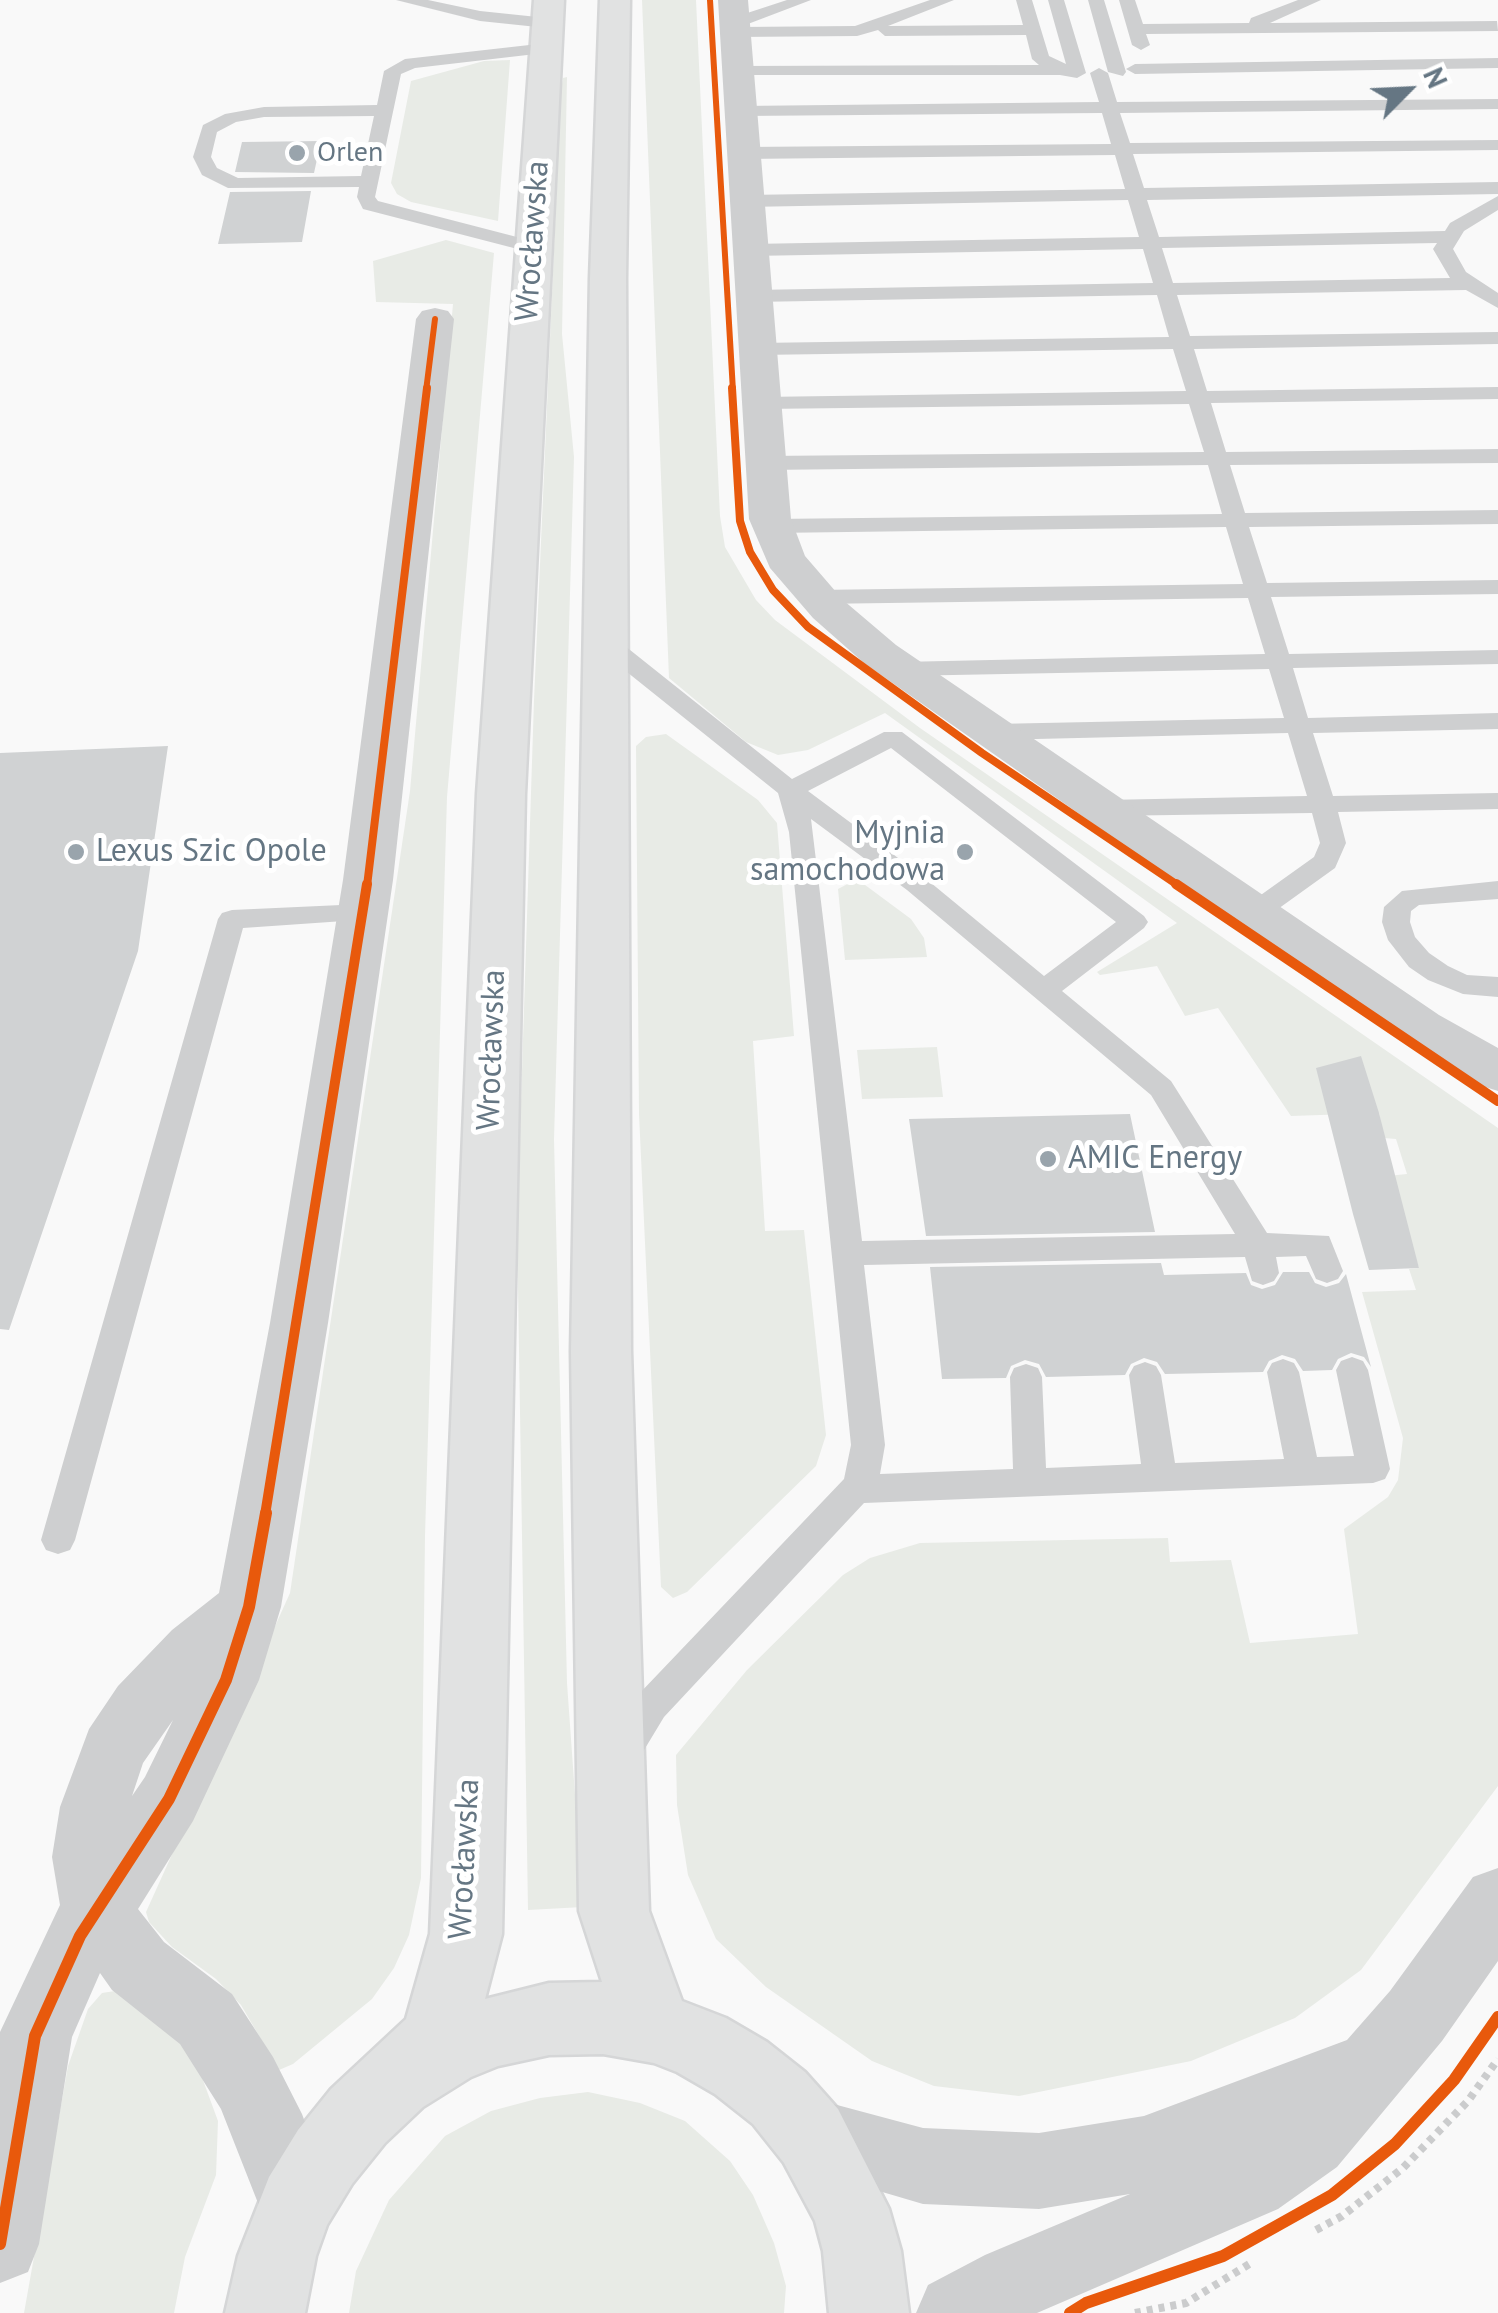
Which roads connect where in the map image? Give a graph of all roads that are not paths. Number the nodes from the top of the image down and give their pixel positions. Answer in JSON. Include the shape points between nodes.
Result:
{"nodes":[{"id":1,"x":404,"y":0,"type":"edge"},
{"id":2,"x":616,"y":0,"type":"edge"},
{"id":3,"x":803,"y":0,"type":"edge"},
{"id":4,"x":946,"y":0,"type":"edge"},
{"id":5,"x":1024,"y":0,"type":"edge"},
{"id":6,"x":1056,"y":0,"type":"edge"},
{"id":7,"x":1096,"y":0,"type":"edge"},
{"id":8,"x":1127,"y":0,"type":"edge"},
{"id":9,"x":1313,"y":0,"type":"edge"},
{"id":10,"x":1485,"y":7,"type":"dead end"},
{"id":11,"x":548,"y":24,"type":"edge"},
{"id":12,"x":1497,"y":27,"type":"edge"},
{"id":13,"x":1240,"y":28,"type":"junction"},
{"id":14,"x":1136,"y":29,"type":"junction"},
{"id":15,"x":1031,"y":30,"type":"junction"},
{"id":16,"x":857,"y":31,"type":"junction"},
{"id":17,"x":736,"y":47,"type":"edge"},
{"id":18,"x":1498,"y":63,"type":"edge"},
{"id":19,"x":1097,"y":71,"type":"junction"},
{"id":20,"x":615,"y":79,"type":"junction"},
{"id":21,"x":1498,"y":104,"type":"edge"},
{"id":22,"x":1108,"y":108,"type":"junction"},
{"id":23,"x":384,"y":110,"type":"junction"},
{"id":24,"x":1498,"y":144,"type":"edge"},
{"id":25,"x":1122,"y":149,"type":"junction"},
{"id":26,"x":743,"y":154,"type":"junction"},
{"id":27,"x":370,"y":180,"type":"junction"},
{"id":28,"x":1498,"y":188,"type":"edge"},
{"id":29,"x":1136,"y":194,"type":"junction"},
{"id":30,"x":746,"y":201,"type":"junction"},
{"id":31,"x":1498,"y":202,"type":"edge"},
{"id":32,"x":1448,"y":237,"type":"junction"},
{"id":33,"x":1150,"y":242,"type":"junction"},
{"id":34,"x":532,"y":247,"type":"junction"},
{"id":35,"x":750,"y":250,"type":"junction"},
{"id":36,"x":1466,"y":284,"type":"junction"},
{"id":37,"x":1164,"y":289,"type":"junction"},
{"id":38,"x":753,"y":296,"type":"junction"},
{"id":39,"x":1498,"y":302,"type":"edge"},
{"id":40,"x":435,"y":319,"type":"dead end"},
{"id":41,"x":1498,"y":338,"type":"edge"},
{"id":42,"x":1180,"y":343,"type":"junction"},
{"id":43,"x":757,"y":349,"type":"junction"},
{"id":44,"x":1498,"y":393,"type":"edge"},
{"id":45,"x":1198,"y":397,"type":"junction"},
{"id":46,"x":761,"y":403,"type":"junction"},
{"id":47,"x":1498,"y":456,"type":"edge"},
{"id":48,"x":1216,"y":458,"type":"junction"},
{"id":49,"x":765,"y":462,"type":"junction"},
{"id":50,"x":1498,"y":518,"type":"edge"},
{"id":51,"x":1235,"y":521,"type":"junction"},
{"id":52,"x":772,"y":526,"type":"junction"},
{"id":53,"x":1498,"y":587,"type":"edge"},
{"id":54,"x":1256,"y":590,"type":"junction"},
{"id":55,"x":816,"y":597,"type":"junction"},
{"id":56,"x":606,"y":643,"type":"junction"},
{"id":57,"x":1498,"y":657,"type":"edge"},
{"id":58,"x":1278,"y":661,"type":"junction"},
{"id":59,"x":900,"y":668,"type":"junction"},
{"id":60,"x":1498,"y":721,"type":"edge"},
{"id":61,"x":1299,"y":726,"type":"junction"},
{"id":62,"x":994,"y":732,"type":"junction"},
{"id":63,"x":790,"y":790,"type":"junction"},
{"id":64,"x":1498,"y":801,"type":"edge"},
{"id":65,"x":1322,"y":804,"type":"junction"},
{"id":66,"x":1104,"y":808,"type":"junction"},
{"id":67,"x":1498,"y":890,"type":"edge"},
{"id":68,"x":363,"y":913,"type":"junction"},
{"id":69,"x":1254,"y":913,"type":"junction"},
{"id":70,"x":1498,"y":987,"type":"edge"},
{"id":71,"x":1046,"y":989,"type":"junction"},
{"id":72,"x":1498,"y":1072,"type":"edge"},
{"id":73,"x":850,"y":1253,"type":"junction"},
{"id":74,"x":1322,"y":1257,"type":"dead end"},
{"id":75,"x":1260,"y":1259,"type":"junction"},
{"id":76,"x":1352,"y":1370,"type":"dead end"},
{"id":77,"x":1282,"y":1372,"type":"dead end"},
{"id":78,"x":1145,"y":1375,"type":"dead end"},
{"id":79,"x":1026,"y":1377,"type":"dead end"},
{"id":80,"x":1303,"y":1472,"type":"junction"},
{"id":81,"x":1160,"y":1478,"type":"junction"},
{"id":82,"x":1030,"y":1482,"type":"junction"},
{"id":83,"x":856,"y":1489,"type":"junction"},
{"id":84,"x":58,"y":1540,"type":"dead end"},
{"id":85,"x":610,"y":1772,"type":"junction"},
{"id":86,"x":1498,"y":1901,"type":"edge"},
{"id":87,"x":96,"y":1912,"type":"junction"},
{"id":88,"x":654,"y":2027,"type":"junction"},
{"id":89,"x":1370,"y":2068,"type":"junction"},
{"id":90,"x":398,"y":2081,"type":"junction"},
{"id":91,"x":811,"y":2136,"type":"junction"},
{"id":92,"x":296,"y":2204,"type":"junction"},
{"id":93,"x":0,"y":2244,"type":"edge"},
{"id":94,"x":265,"y":2313,"type":"edge"},
{"id":95,"x":869,"y":2313,"type":"edge"},
{"id":96,"x":956,"y":2313,"type":"edge"}],
"edges":[{"from":1,"to":11,"type":"lane"},
{"from":2,"to":20,"type":"main road"},
{"from":3,"to":17,"type":"lane"},
{"from":4,"to":16,"type":"lane"},
{"from":5,"to":15,"type":"lane"},
{"from":6,"to":19,"type":"lane"},
{"from":7,"to":19,"type":"lane"},
{"from":8,"to":14,"type":"lane"},
{"from":9,"to":13,"type":"lane"},
{"from":10,"to":12,"type":"lane"},
{"from":11,"to":20,"type":"main road","via":[[570,50],[598,61]]},
{"from":11,"to":23,"type":"lane","via":[[503,50],[401,66],[390,79]]},
{"from":11,"to":34,"type":"main road","name":"Wrocławska"},
{"from":12,"to":13,"type":"lane"},
{"from":13,"to":14,"type":"lane"},
{"from":14,"to":19,"type":"lane","via":[[1144,60]]},
{"from":15,"to":16,"type":"lane"},
{"from":15,"to":19,"type":"lane","via":[[1041,59]]},
{"from":16,"to":17,"type":"lane"},
{"from":17,"to":19,"type":"lane"},
{"from":17,"to":22,"type":"lane"},
{"from":17,"to":26,"type":"street"},
{"from":18,"to":19,"type":"lane"},
{"from":19,"to":22,"type":"lane"},
{"from":20,"to":56,"type":"main road"},
{"from":21,"to":22,"type":"lane"},
{"from":22,"to":25,"type":"lane"},
{"from":23,"to":27,"type":"lane"},
{"from":23,"to":27,"type":"lane","via":[[232,118],[209,129],[202,158],[209,171],[235,184]]},
{"from":24,"to":25,"type":"lane"},
{"from":25,"to":26,"type":"lane"},
{"from":25,"to":29,"type":"lane"},
{"from":26,"to":30,"type":"street"},
{"from":27,"to":34,"type":"lane","via":[[370,205]]},
{"from":28,"to":29,"type":"lane"},
{"from":29,"to":30,"type":"lane"},
{"from":29,"to":33,"type":"lane"},
{"from":30,"to":35,"type":"street"},
{"from":31,"to":32,"type":"lane"},
{"from":32,"to":33,"type":"lane"},
{"from":32,"to":36,"type":"lane","via":[[1447,260]]},
{"from":33,"to":35,"type":"lane"},
{"from":33,"to":37,"type":"lane"},
{"from":34,"to":90,"type":"main road","name":"Wrocławska","via":[[501,794],[466,1934],[437,2039]]},
{"from":35,"to":38,"type":"street"},
{"from":36,"to":37,"type":"lane"},
{"from":36,"to":39,"type":"lane"},
{"from":37,"to":38,"type":"lane"},
{"from":37,"to":42,"type":"lane"},
{"from":38,"to":43,"type":"street"},
{"from":40,"to":68,"type":"street"},
{"from":41,"to":42,"type":"lane"},
{"from":42,"to":43,"type":"lane"},
{"from":42,"to":45,"type":"lane"},
{"from":43,"to":46,"type":"street"},
{"from":44,"to":45,"type":"lane"},
{"from":45,"to":46,"type":"lane"},
{"from":45,"to":48,"type":"lane"},
{"from":46,"to":49,"type":"street"},
{"from":47,"to":48,"type":"lane"},
{"from":48,"to":49,"type":"lane"},
{"from":48,"to":51,"type":"lane"},
{"from":49,"to":52,"type":"street"},
{"from":50,"to":51,"type":"lane"},
{"from":51,"to":52,"type":"lane"},
{"from":51,"to":54,"type":"lane"},
{"from":52,"to":55,"type":"street","via":[[785,560]]},
{"from":53,"to":54,"type":"lane"},
{"from":54,"to":55,"type":"lane"},
{"from":54,"to":58,"type":"lane"},
{"from":55,"to":59,"type":"street"},
{"from":56,"to":63,"type":"lane"},
{"from":56,"to":85,"type":"main road","via":[[601,1351]]},
{"from":57,"to":58,"type":"lane"},
{"from":58,"to":59,"type":"lane"},
{"from":58,"to":61,"type":"lane"},
{"from":59,"to":62,"type":"street"},
{"from":60,"to":61,"type":"lane"},
{"from":61,"to":62,"type":"lane"},
{"from":61,"to":65,"type":"lane"},
{"from":62,"to":66,"type":"street"},
{"from":63,"to":71,"type":"lane"},
{"from":63,"to":71,"type":"lane","via":[[892,737],[1134,922]]},
{"from":63,"to":73,"type":"lane","via":[[802,832]]},
{"from":64,"to":65,"type":"lane"},
{"from":65,"to":66,"type":"lane"},
{"from":65,"to":69,"type":"lane","via":[[1332,843],[1326,862]]},
{"from":66,"to":69,"type":"street"},
{"from":67,"to":70,"type":"lane","via":[[1412,897],[1398,907],[1396,922],[1402,940],[1438,973]]},
{"from":68,"to":84,"type":"lane","via":[[232,919]]},
{"from":68,"to":87,"type":"street","via":[[249,1607],[226,1680],[170,1799]]},
{"from":69,"to":72,"type":"street","via":[[1421,1028]]},
{"from":71,"to":75,"type":"lane","via":[[1161,1088]]},
{"from":73,"to":75,"type":"lane","via":[[1016,1264]]},
{"from":73,"to":83,"type":"lane","via":[[868,1445]]},
{"from":74,"to":75,"type":"lane"},
{"from":76,"to":80,"type":"lane","via":[[1374,1470]]},
{"from":77,"to":80,"type":"lane"},
{"from":78,"to":81,"type":"lane"},
{"from":79,"to":82,"type":"lane"},
{"from":80,"to":81,"type":"lane"},
{"from":81,"to":82,"type":"lane"},
{"from":82,"to":83,"type":"lane"},
{"from":83,"to":85,"type":"lane","via":[[652,1706]]},
{"from":85,"to":88,"type":"main road","via":[[614,1911]]},
{"from":86,"to":89,"type":"street"},
{"from":87,"to":92,"type":"street","via":[[138,1966],[206,2019],[248,2082]]},
{"from":87,"to":93,"type":"street","via":[[35,2036]]},
{"from":88,"to":90,"type":"main road","via":[[603,2018],[550,2019],[496,2030]]},
{"from":88,"to":91,"type":"main road","via":[[741,2068]]},
{"from":89,"to":91,"type":"street","via":[[1144,2154],[1038,2172],[923,2166]]},
{"from":89,"to":96,"type":"street","via":[[1310,2140],[1251,2182]]},
{"from":90,"to":92,"type":"main road","via":[[358,2116]]},
{"from":91,"to":95,"type":"main road","via":[[850,2209]]},
{"from":92,"to":94,"type":"main road"}]}
